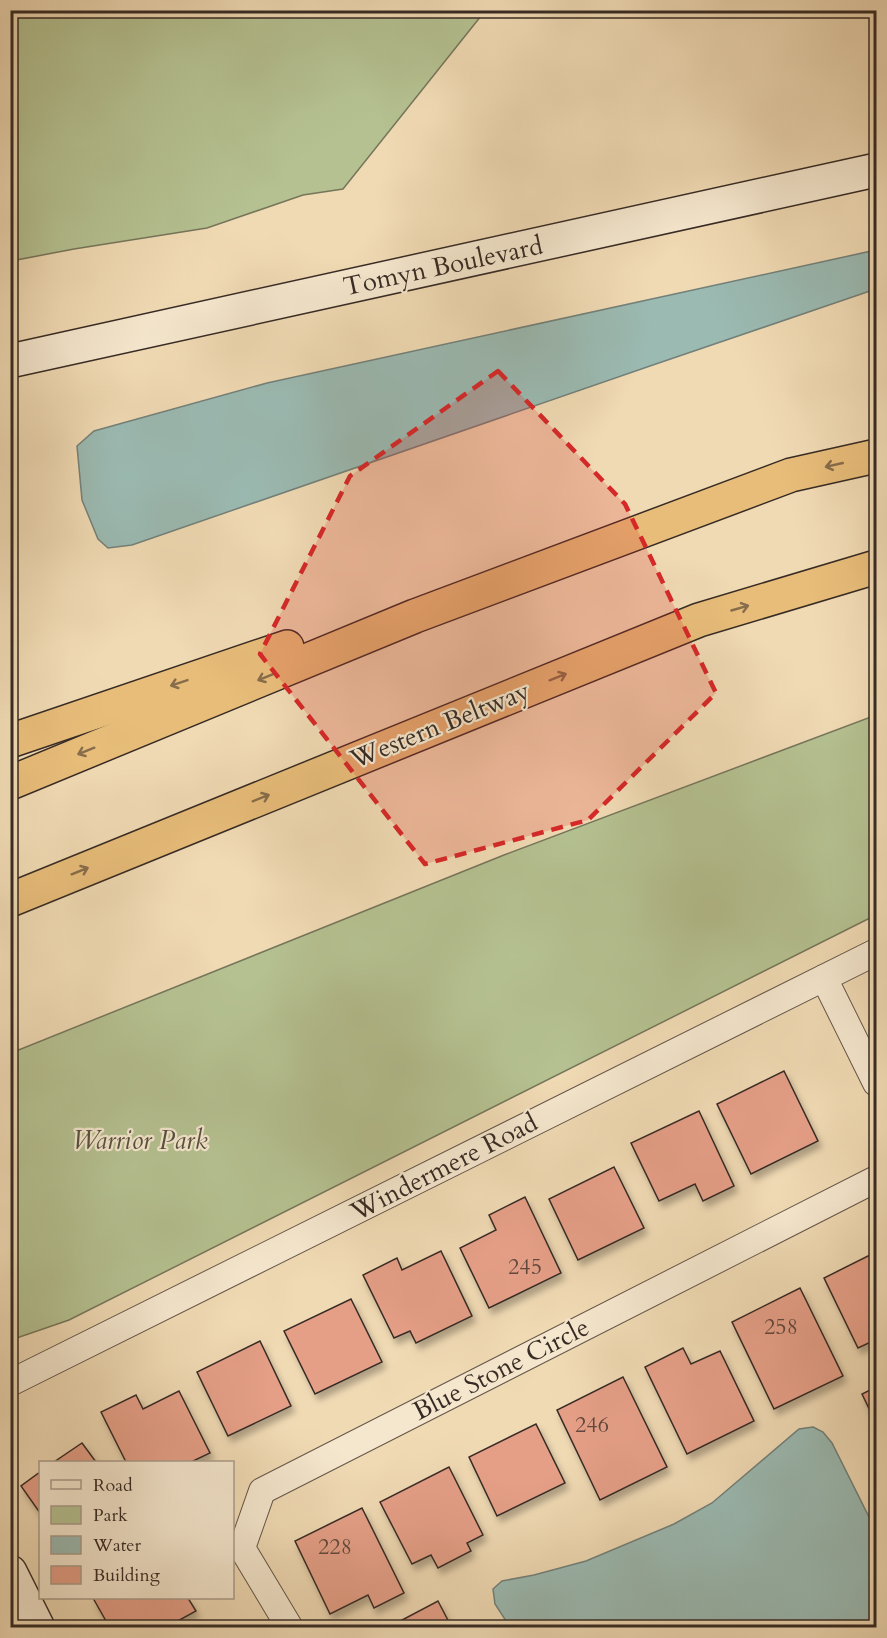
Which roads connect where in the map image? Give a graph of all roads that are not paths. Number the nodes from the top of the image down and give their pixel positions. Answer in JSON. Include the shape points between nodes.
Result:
{"nodes":[{"id":1,"x":876,"y":170,"type":"edge"},
{"id":2,"x":10,"y":361,"type":"edge"},
{"id":3,"x":876,"y":456,"type":"edge"},
{"id":4,"x":791,"y":475,"type":"junction"},
{"id":5,"x":876,"y":567,"type":"edge"},
{"id":6,"x":10,"y":741,"type":"edge"},
{"id":7,"x":10,"y":783,"type":"edge"},
{"id":8,"x":18,"y":897,"type":"edge"},
{"id":9,"x":876,"y":952,"type":"edge"},
{"id":10,"x":824,"y":978,"type":"junction"},
{"id":11,"x":876,"y":1083,"type":"edge"},
{"id":12,"x":876,"y":1179,"type":"edge"},
{"id":13,"x":10,"y":1383,"type":"edge"},
{"id":14,"x":10,"y":1572,"type":"edge"},
{"id":15,"x":38,"y":1628,"type":"edge"},
{"id":16,"x":290,"y":1628,"type":"edge"}],
"edges":[{"from":1,"to":2,"type":"street","name":"Tomyn Boulevard"},
{"from":3,"to":4,"type":"highway","one_way":true},
{"from":4,"to":6,"type":"highway","one_way":true},
{"from":4,"to":7,"type":"highway","one_way":true,"via":[[414,616]]},
{"from":8,"to":5,"type":"highway","name":"Western Beltway","one_way":true,"via":[[699,620]]},
{"from":9,"to":10,"type":"street","name":"Windermere Road"},
{"from":10,"to":11,"type":"street"},
{"from":10,"to":13,"type":"street","name":"Windermere Road"},
{"from":12,"to":16,"type":"street","name":"Blue Stone Circle","via":[[261,1491],[242,1548]]},
{"from":14,"to":15,"type":"street"}]}
